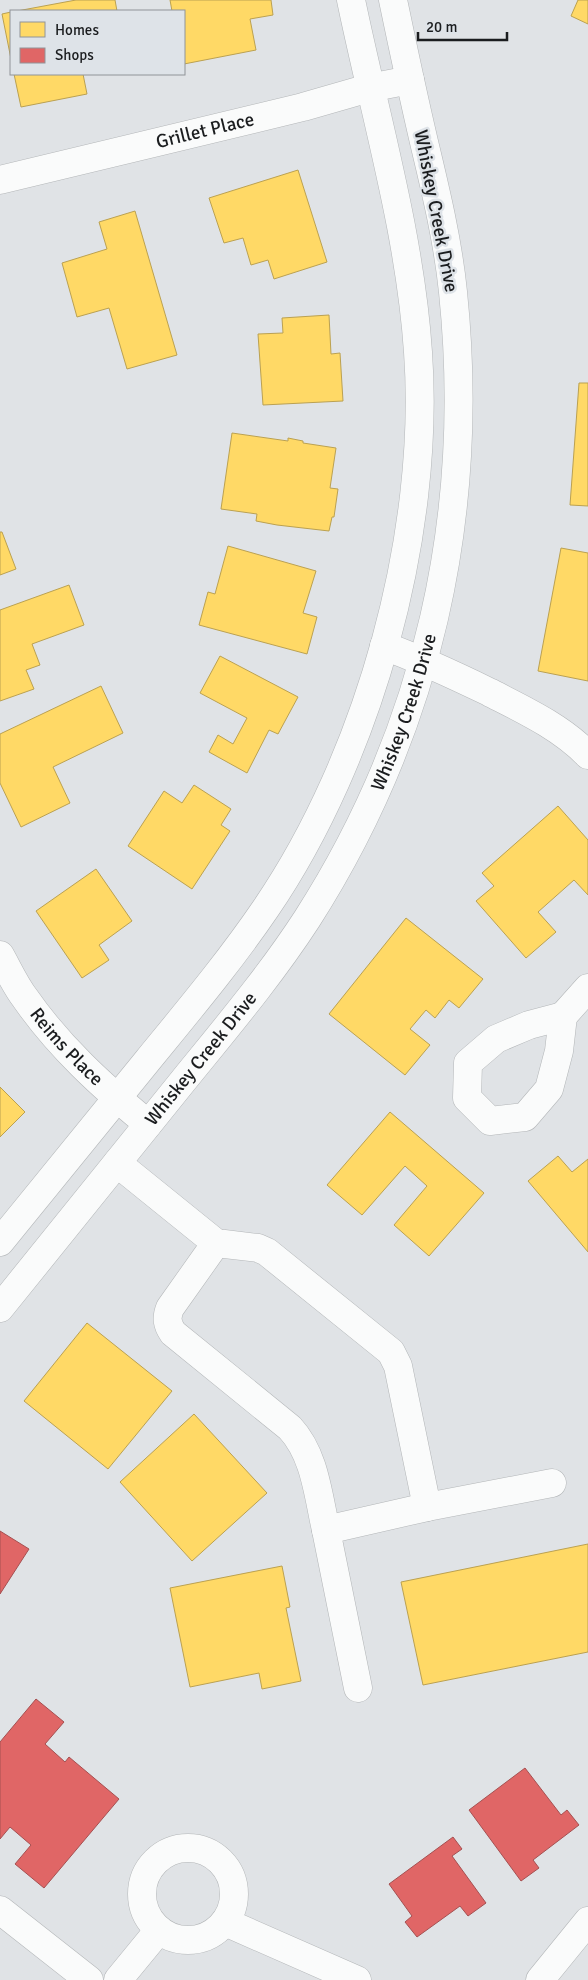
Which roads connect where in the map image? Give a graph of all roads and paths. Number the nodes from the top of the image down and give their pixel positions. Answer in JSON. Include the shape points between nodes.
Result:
{"nodes":[{"id":1,"x":351,"y":0,"type":"edge"},
{"id":2,"x":393,"y":0,"type":"edge"},
{"id":3,"x":410,"y":80,"type":"junction"},
{"id":4,"x":369,"y":88,"type":"junction"},
{"id":5,"x":0,"y":180,"type":"edge"},
{"id":6,"x":384,"y":646,"type":"junction"},
{"id":7,"x":424,"y":660,"type":"junction"},
{"id":8,"x":588,"y":755,"type":"edge"},
{"id":9,"x":0,"y":955,"type":"edge"},
{"id":10,"x":588,"y":988,"type":"edge"},
{"id":11,"x":563,"y":1016,"type":"dead end"},
{"id":12,"x":117,"y":1098,"type":"junction"},
{"id":13,"x":148,"y":1124,"type":"junction"},
{"id":14,"x":117,"y":1163,"type":"junction"},
{"id":15,"x":0,"y":1242,"type":"edge"},
{"id":16,"x":216,"y":1243,"type":"junction"},
{"id":17,"x":0,"y":1308,"type":"edge"},
{"id":18,"x":552,"y":1483,"type":"dead end"},
{"id":19,"x":427,"y":1508,"type":"junction"},
{"id":20,"x":326,"y":1530,"type":"junction"},
{"id":21,"x":358,"y":1688,"type":"dead end"},
{"id":22,"x":0,"y":1910,"type":"edge"},
{"id":23,"x":588,"y":1921,"type":"edge"},
{"id":24,"x":225,"y":1922,"type":"junction"},
{"id":25,"x":159,"y":1930,"type":"junction"},
{"id":26,"x":89,"y":1980,"type":"edge"},
{"id":27,"x":118,"y":1980,"type":"edge"},
{"id":28,"x":357,"y":1980,"type":"edge"},
{"id":29,"x":540,"y":1980,"type":"edge"}],
"edges":[{"from":1,"to":4,"type":"street","name":"Whiskey Creek Drive"},
{"from":2,"to":3,"type":"street","name":"Whiskey Creek Drive"},
{"from":3,"to":4,"type":"street","name":"Grillet Place"},
{"from":3,"to":7,"type":"street","name":"Whiskey Creek Drive","via":[[442,221],[453,290],[458,362],[458,442],[451,525],[437,613]]},
{"from":4,"to":5,"type":"street","name":"Grillet Place","via":[[294,110]]},
{"from":4,"to":6,"type":"street","name":"Whiskey Creek Drive","via":[[402,233],[419,357],[418,438],[410,521],[396,604]]},
{"from":6,"to":7,"type":"street"},
{"from":6,"to":12,"type":"street","name":"Whiskey Creek Drive","via":[[365,709],[338,776],[303,848],[267,907],[214,979]]},
{"from":7,"to":8,"type":"street","via":[[517,706],[572,738]]},
{"from":7,"to":13,"type":"street","name":"Whiskey Creek Drive","via":[[412,701],[382,777],[345,854],[306,920],[262,983]]},
{"from":9,"to":12,"type":"street","name":"Reims Place","via":[[23,996],[46,1027],[89,1074]]},
{"from":10,"to":11,"type":"street"},
{"from":12,"to":13,"type":"street","name":"Reims Place"},
{"from":12,"to":15,"type":"street","name":"Whiskey Creek Drive"},
{"from":13,"to":14,"type":"street","name":"Whiskey Creek Drive"},
{"from":14,"to":16,"type":"street"},
{"from":14,"to":17,"type":"street","name":"Whiskey Creek Drive"},
{"from":16,"to":19,"type":"street","via":[[267,1252],[391,1352],[398,1366]]},
{"from":16,"to":20,"type":"street","via":[[170,1308],[168,1324],[173,1333],[301,1440],[308,1455]]},
{"from":18,"to":19,"type":"street"},
{"from":19,"to":20,"type":"street"},
{"from":20,"to":21,"type":"street"},
{"from":22,"to":26,"type":"street"},
{"from":23,"to":29,"type":"street"},
{"from":24,"to":25,"type":"street","via":[[202,1938],[186,1940],[172,1938]]},
{"from":24,"to":25,"type":"street","via":[[232,1908],[234,1893],[231,1878],[223,1864],[196,1849],[181,1849],[167,1853],[155,1862],[144,1882],[143,1905],[148,1919]]},
{"from":24,"to":28,"type":"street"},
{"from":25,"to":27,"type":"street"}]}
